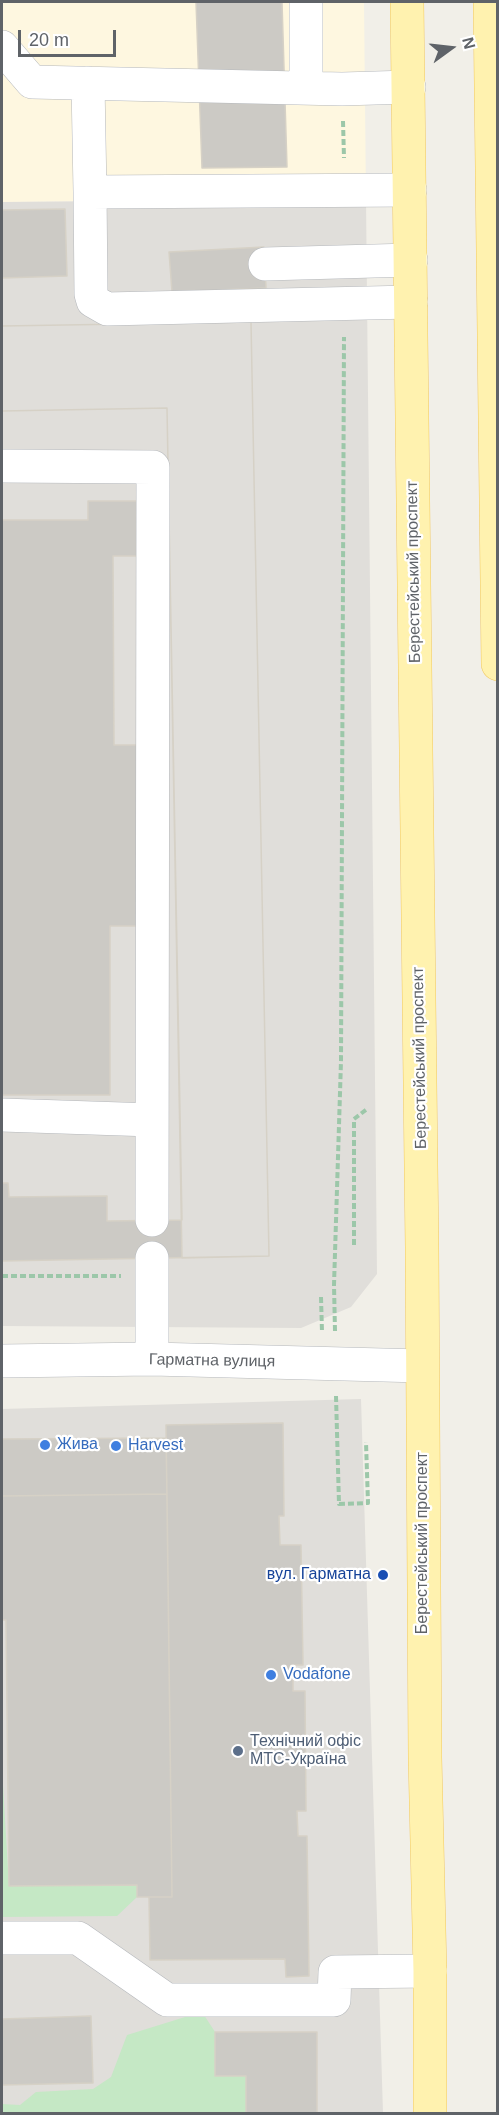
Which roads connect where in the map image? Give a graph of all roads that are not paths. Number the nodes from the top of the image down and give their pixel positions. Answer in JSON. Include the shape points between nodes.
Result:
{"nodes":[{"id":1,"x":306,"y":2,"type":"edge"},
{"id":2,"x":408,"y":2,"type":"edge"},
{"id":3,"x":490,"y":2,"type":"edge"},
{"id":4,"x":2,"y":47,"type":"edge"},
{"id":5,"x":88,"y":83,"type":"junction"},
{"id":6,"x":408,"y":87,"type":"junction"},
{"id":7,"x":306,"y":88,"type":"junction"},
{"id":8,"x":410,"y":190,"type":"junction"},
{"id":9,"x":90,"y":192,"type":"junction"},
{"id":10,"x":411,"y":260,"type":"junction"},
{"id":11,"x":265,"y":264,"type":"dead end"},
{"id":12,"x":411,"y":302,"type":"junction"},
{"id":13,"x":495,"y":336,"type":"edge"},
{"id":14,"x":2,"y":466,"type":"edge"},
{"id":15,"x":498,"y":664,"type":"edge"},
{"id":16,"x":2,"y":1115,"type":"edge"},
{"id":17,"x":152,"y":1120,"type":"junction"},
{"id":18,"x":152,"y":1221,"type":"dead end"},
{"id":19,"x":152,"y":1258,"type":"dead end"},
{"id":20,"x":152,"y":1359,"type":"junction"},
{"id":21,"x":2,"y":1361,"type":"edge"},
{"id":22,"x":422,"y":1366,"type":"junction"},
{"id":23,"x":2,"y":1938,"type":"edge"},
{"id":24,"x":430,"y":1971,"type":"junction"},
{"id":25,"x":427,"y":2111,"type":"edge"}],
"edges":[{"from":1,"to":7,"type":"street"},
{"from":2,"to":6,"type":"main road","name":"Берестейський проспект"},
{"from":3,"to":13,"type":"main road"},
{"from":4,"to":5,"type":"street","via":[[32,82]]},
{"from":5,"to":7,"type":"street"},
{"from":5,"to":9,"type":"street"},
{"from":6,"to":7,"type":"street"},
{"from":6,"to":8,"type":"main road","name":"Берестейський проспект"},
{"from":8,"to":9,"type":"street"},
{"from":8,"to":10,"type":"main road","name":"Берестейський проспект"},
{"from":9,"to":12,"type":"street","via":[[90,294],[93,301],[107,309]]},
{"from":10,"to":11,"type":"street"},
{"from":10,"to":12,"type":"main road","name":"Берестейський проспект"},
{"from":12,"to":22,"type":"main road","name":"Берестейський проспект"},
{"from":13,"to":15,"type":"main road"},
{"from":14,"to":17,"type":"street","via":[[153,467]]},
{"from":16,"to":17,"type":"street"},
{"from":17,"to":18,"type":"street"},
{"from":19,"to":20,"type":"street"},
{"from":20,"to":21,"type":"street","name":"Гарматна вулиця"},
{"from":20,"to":22,"type":"street","name":"Гарматна вулиця"},
{"from":22,"to":24,"type":"main road","name":"Берестейський проспект","via":[[424,1757]]},
{"from":23,"to":24,"type":"street","via":[[78,1938],[167,2000],[334,2000],[335,1972]]},
{"from":24,"to":25,"type":"main road","name":"Берестейський проспект"}]}
